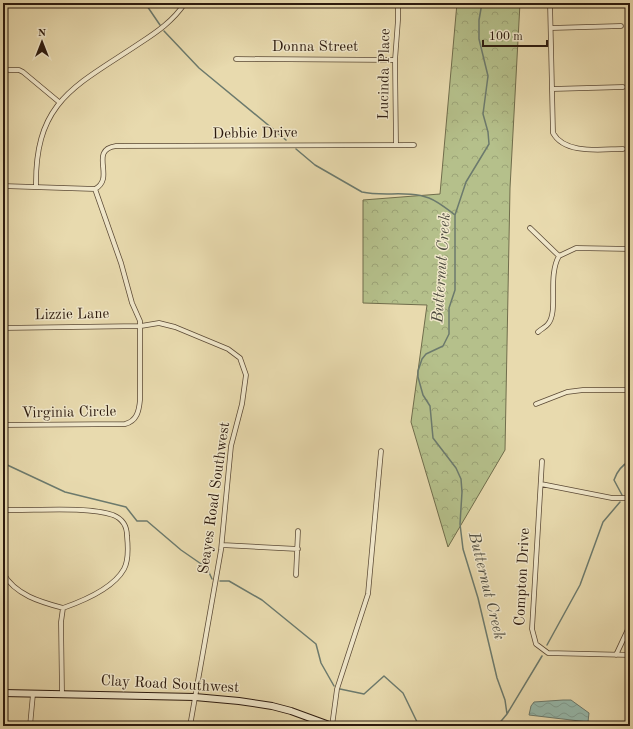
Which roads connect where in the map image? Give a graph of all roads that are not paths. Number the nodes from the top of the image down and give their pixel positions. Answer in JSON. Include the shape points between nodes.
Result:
{"nodes":[{"id":1,"x":185,"y":3,"type":"edge"},
{"id":2,"x":398,"y":3,"type":"edge"},
{"id":3,"x":550,"y":3,"type":"edge"},
{"id":4,"x":621,"y":26,"type":"dead end"},
{"id":5,"x":551,"y":28,"type":"junction"},
{"id":6,"x":236,"y":58,"type":"dead end"},
{"id":7,"x":395,"y":60,"type":"junction"},
{"id":8,"x":9,"y":70,"type":"dead end"},
{"id":9,"x":623,"y":87,"type":"dead end"},
{"id":10,"x":552,"y":89,"type":"junction"},
{"id":11,"x":59,"y":102,"type":"junction"},
{"id":12,"x":396,"y":145,"type":"junction"},
{"id":13,"x":414,"y":145,"type":"dead end"},
{"id":14,"x":623,"y":149,"type":"dead end"},
{"id":15,"x":3,"y":186,"type":"edge"},
{"id":16,"x":36,"y":186,"type":"junction"},
{"id":17,"x":95,"y":189,"type":"junction"},
{"id":18,"x":530,"y":228,"type":"dead end"},
{"id":19,"x":630,"y":249,"type":"edge"},
{"id":20,"x":559,"y":256,"type":"junction"},
{"id":21,"x":141,"y":326,"type":"junction"},
{"id":22,"x":3,"y":328,"type":"edge"},
{"id":23,"x":538,"y":332,"type":"dead end"},
{"id":24,"x":630,"y":390,"type":"edge"},
{"id":25,"x":536,"y":404,"type":"dead end"},
{"id":26,"x":3,"y":425,"type":"edge"},
{"id":27,"x":381,"y":451,"type":"dead end"},
{"id":28,"x":542,"y":461,"type":"dead end"},
{"id":29,"x":541,"y":484,"type":"junction"},
{"id":30,"x":630,"y":498,"type":"edge"},
{"id":31,"x":3,"y":510,"type":"edge"},
{"id":32,"x":298,"y":531,"type":"dead end"},
{"id":33,"x":222,"y":545,"type":"junction"},
{"id":34,"x":298,"y":549,"type":"junction"},
{"id":35,"x":3,"y":573,"type":"edge"},
{"id":36,"x":296,"y":575,"type":"dead end"},
{"id":37,"x":63,"y":608,"type":"junction"},
{"id":38,"x":630,"y":625,"type":"edge"},
{"id":39,"x":616,"y":655,"type":"junction"},
{"id":40,"x":630,"y":655,"type":"edge"},
{"id":41,"x":3,"y":693,"type":"edge"},
{"id":42,"x":33,"y":694,"type":"junction"},
{"id":43,"x":62,"y":694,"type":"junction"},
{"id":44,"x":195,"y":697,"type":"junction"},
{"id":45,"x":30,"y":726,"type":"edge"},
{"id":46,"x":190,"y":726,"type":"edge"},
{"id":47,"x":332,"y":726,"type":"edge"}],
"edges":[{"from":1,"to":11,"type":"street","via":[[165,26],[75,87]]},
{"from":2,"to":7,"type":"street","name":"Lucinda Place"},
{"from":3,"to":5,"type":"street"},
{"from":4,"to":5,"type":"street"},
{"from":5,"to":10,"type":"street"},
{"from":6,"to":7,"type":"street","name":"Donna Street"},
{"from":7,"to":12,"type":"street","name":"Lucinda Place"},
{"from":8,"to":11,"type":"street","via":[[23,72]]},
{"from":9,"to":10,"type":"street"},
{"from":10,"to":14,"type":"street","via":[[552,128],[557,140],[566,146]]},
{"from":11,"to":16,"type":"street","via":[[39,141]]},
{"from":12,"to":13,"type":"street","name":"Debbie Drive"},
{"from":12,"to":17,"type":"street","name":"Debbie Drive","via":[[116,146],[105,150],[103,182]]},
{"from":15,"to":16,"type":"street"},
{"from":16,"to":17,"type":"street"},
{"from":17,"to":21,"type":"street"},
{"from":18,"to":20,"type":"street"},
{"from":19,"to":20,"type":"street","via":[[581,248],[569,250]]},
{"from":20,"to":23,"type":"street","via":[[552,275],[552,314],[547,326]]},
{"from":21,"to":22,"type":"street","name":"Lizzie Lane"},
{"from":21,"to":26,"type":"street","name":"Virginia Circle","via":[[140,400],[133,421],[125,424]]},
{"from":21,"to":33,"type":"street","name":"Seayes Road Southwest","via":[[159,323],[184,330],[228,349],[240,358],[243,364],[246,375],[245,389],[231,446]]},
{"from":24,"to":25,"type":"street","via":[[567,392]]},
{"from":27,"to":47,"type":"street","via":[[368,594],[337,689]]},
{"from":28,"to":29,"type":"street","name":"Compton Drive"},
{"from":29,"to":30,"type":"street","via":[[612,498]]},
{"from":29,"to":39,"type":"street","name":"Compton Drive","via":[[533,596],[534,640],[538,648],[548,653]]},
{"from":31,"to":37,"type":"street","via":[[96,512],[112,515],[124,524],[128,544],[124,570],[118,578],[101,590]]},
{"from":32,"to":34,"type":"street"},
{"from":33,"to":34,"type":"street"},
{"from":33,"to":44,"type":"street","name":"Seayes Road Southwest"},
{"from":34,"to":36,"type":"street"},
{"from":35,"to":37,"type":"street","via":[[12,585],[31,597]]},
{"from":37,"to":43,"type":"street"},
{"from":38,"to":39,"type":"street"},
{"from":39,"to":40,"type":"street","name":"Compton Drive"},
{"from":41,"to":42,"type":"street","name":"Clay Road Southwest"},
{"from":42,"to":43,"type":"street","name":"Clay Road Southwest"},
{"from":42,"to":45,"type":"street"},
{"from":43,"to":44,"type":"street","name":"Clay Road Southwest"},
{"from":44,"to":46,"type":"street","name":"Seayes Road Southwest"},
{"from":44,"to":47,"type":"street","name":"Clay Road Southwest","via":[[272,706]]}]}
